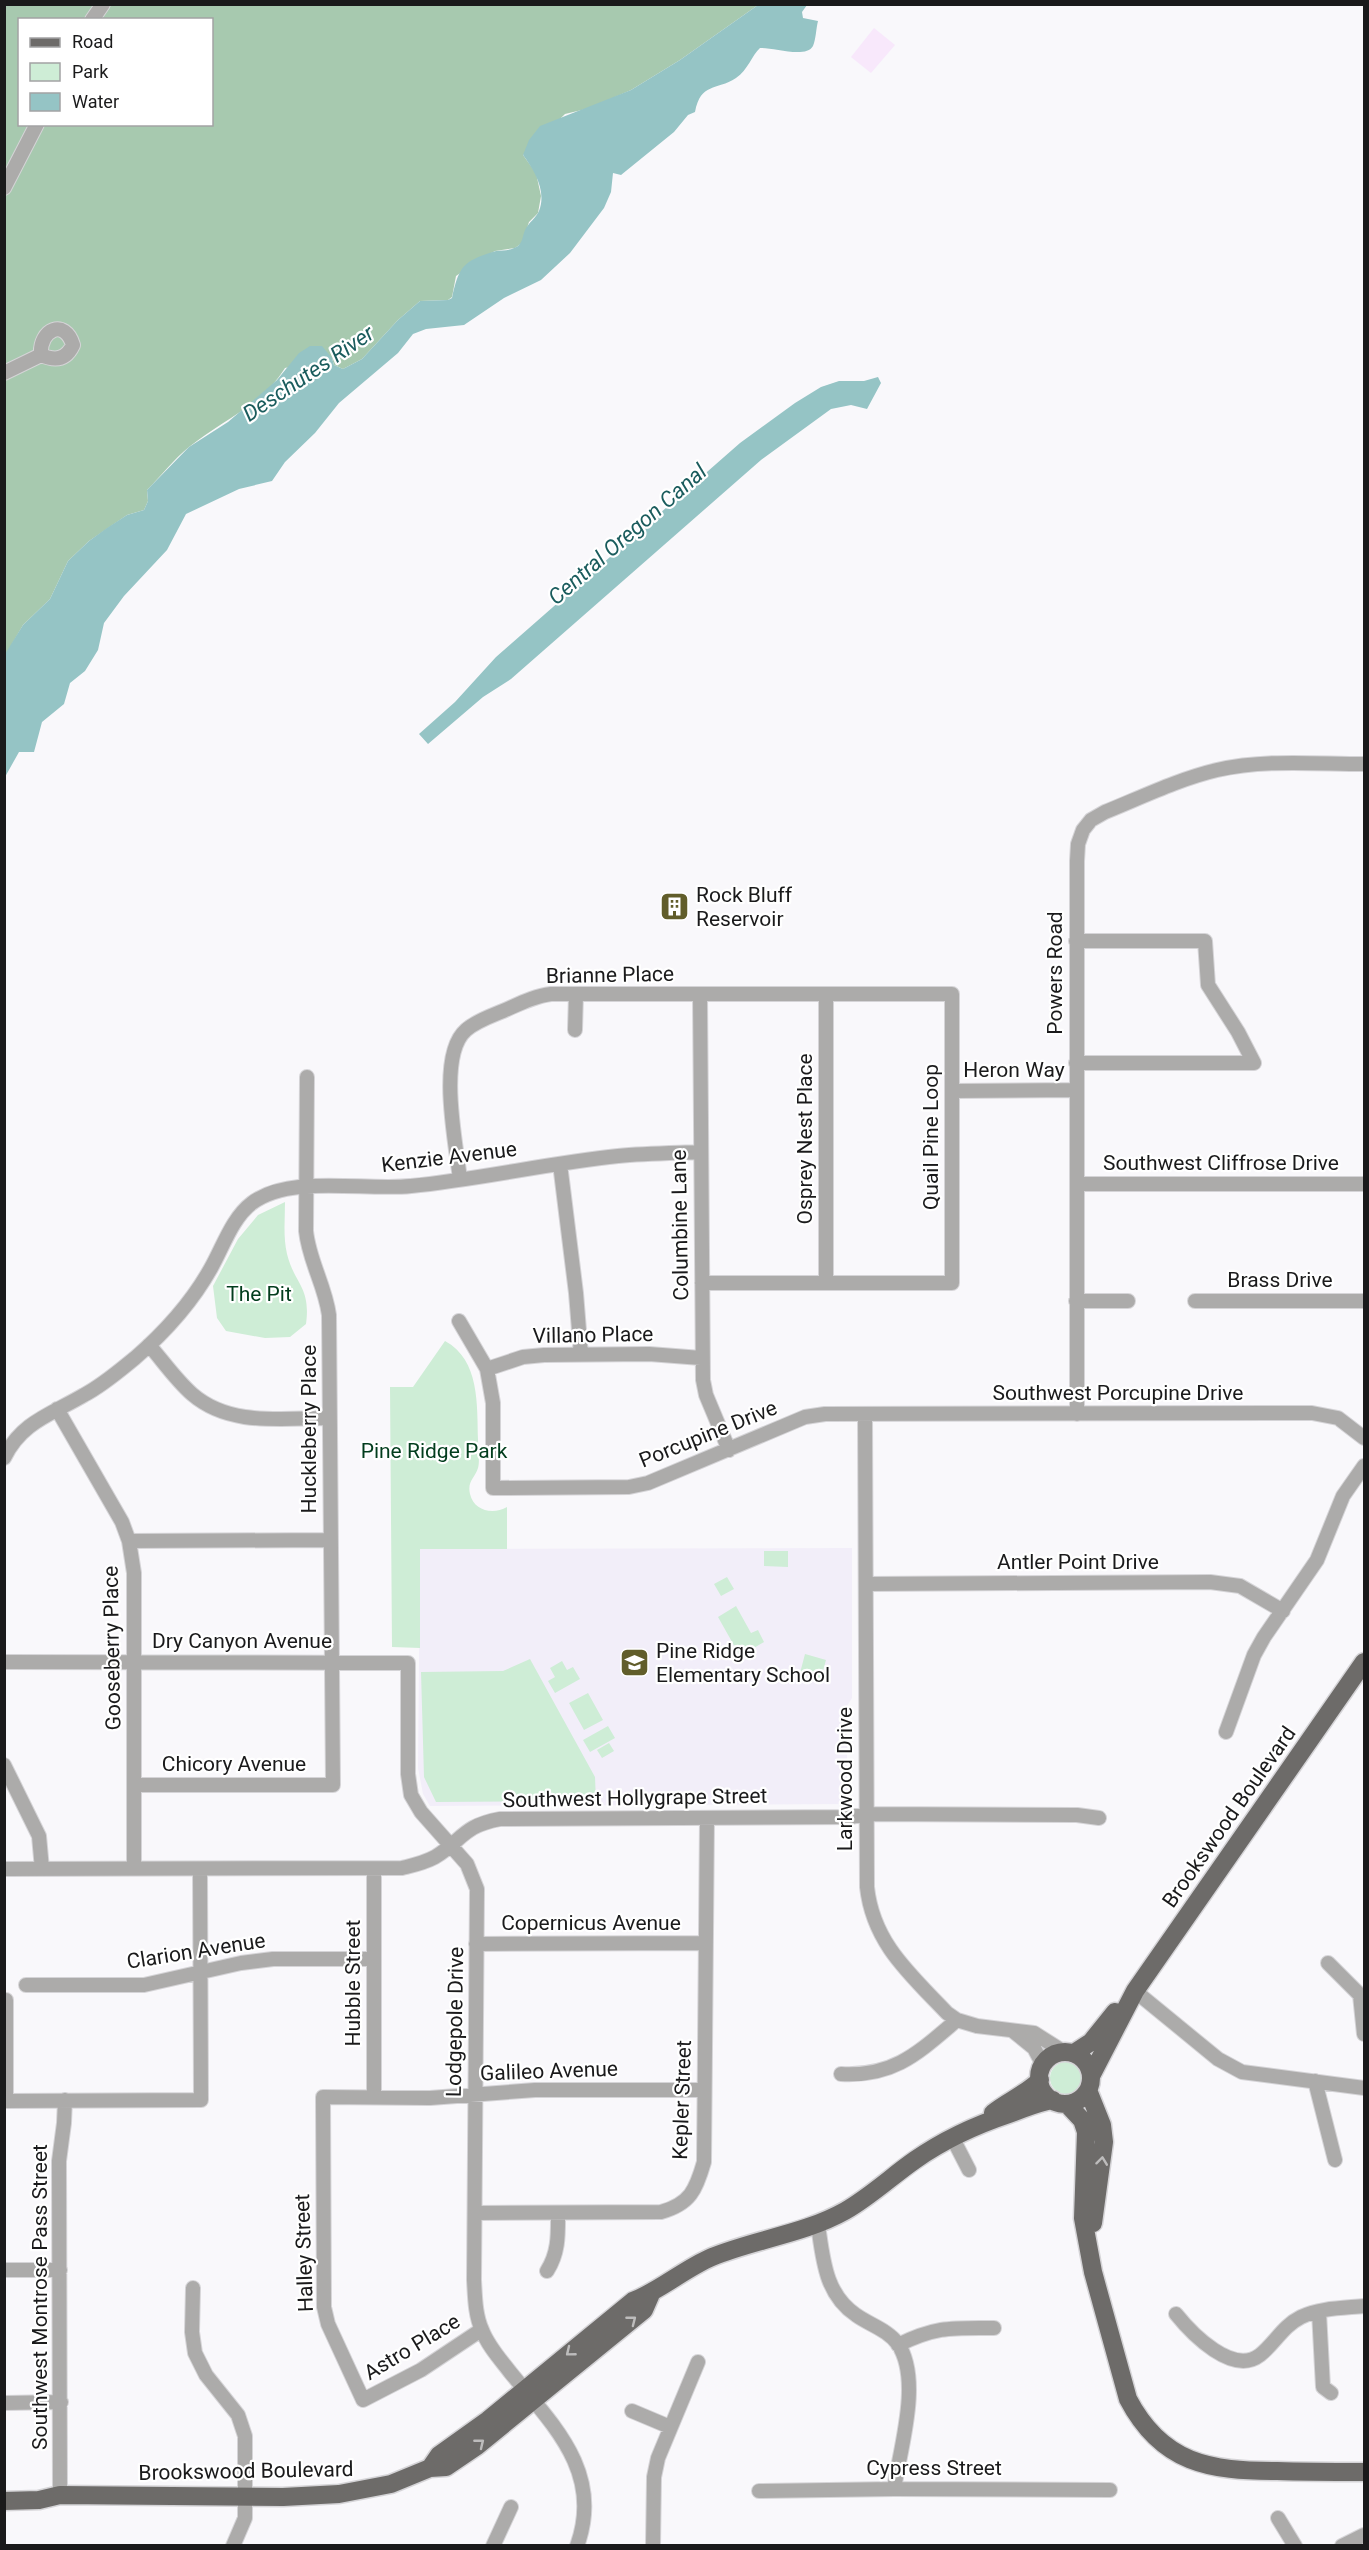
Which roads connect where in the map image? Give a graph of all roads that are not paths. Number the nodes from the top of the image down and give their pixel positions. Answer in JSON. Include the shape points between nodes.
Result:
{"nodes":[{"id":1,"x":103,"y":4,"type":"edge"},
{"id":2,"x":93,"y":18,"type":"edge"},
{"id":3,"x":36,"y":126,"type":"edge"},
{"id":4,"x":4,"y":188,"type":"edge"},
{"id":5,"x":41,"y":355,"type":"dead end"},
{"id":6,"x":4,"y":373,"type":"edge"},
{"id":7,"x":1365,"y":764,"type":"edge"},
{"id":8,"x":1076,"y":941,"type":"junction"},
{"id":9,"x":576,"y":994,"type":"junction"},
{"id":10,"x":700,"y":994,"type":"junction"},
{"id":11,"x":826,"y":994,"type":"junction"},
{"id":12,"x":575,"y":1030,"type":"dead end"},
{"id":13,"x":1076,"y":1063,"type":"junction"},
{"id":14,"x":307,"y":1077,"type":"dead end"},
{"id":15,"x":1076,"y":1090,"type":"junction"},
{"id":16,"x":952,"y":1091,"type":"junction"},
{"id":17,"x":700,"y":1152,"type":"junction"},
{"id":18,"x":560,"y":1164,"type":"junction"},
{"id":19,"x":460,"y":1179,"type":"junction"},
{"id":20,"x":1077,"y":1184,"type":"junction"},
{"id":21,"x":1365,"y":1184,"type":"edge"},
{"id":22,"x":306,"y":1187,"type":"junction"},
{"id":23,"x":702,"y":1283,"type":"junction"},
{"id":24,"x":826,"y":1283,"type":"junction"},
{"id":25,"x":1076,"y":1301,"type":"junction"},
{"id":26,"x":1128,"y":1301,"type":"dead end"},
{"id":27,"x":1195,"y":1301,"type":"dead end"},
{"id":28,"x":1365,"y":1301,"type":"edge"},
{"id":29,"x":459,"y":1321,"type":"dead end"},
{"id":30,"x":149,"y":1345,"type":"junction"},
{"id":31,"x":581,"y":1355,"type":"junction"},
{"id":32,"x":701,"y":1358,"type":"junction"},
{"id":33,"x":487,"y":1369,"type":"junction"},
{"id":34,"x":57,"y":1409,"type":"junction"},
{"id":35,"x":865,"y":1414,"type":"junction"},
{"id":36,"x":1077,"y":1414,"type":"junction"},
{"id":37,"x":329,"y":1418,"type":"junction"},
{"id":38,"x":1365,"y":1438,"type":"edge"},
{"id":39,"x":729,"y":1450,"type":"junction"},
{"id":40,"x":4,"y":1458,"type":"edge"},
{"id":41,"x":1365,"y":1466,"type":"edge"},
{"id":42,"x":330,"y":1540,"type":"junction"},
{"id":43,"x":129,"y":1541,"type":"junction"},
{"id":44,"x":866,"y":1584,"type":"junction"},
{"id":45,"x":1283,"y":1611,"type":"junction"},
{"id":46,"x":4,"y":1662,"type":"edge"},
{"id":47,"x":134,"y":1662,"type":"junction"},
{"id":48,"x":331,"y":1662,"type":"junction"},
{"id":49,"x":1365,"y":1662,"type":"edge"},
{"id":50,"x":408,"y":1663,"type":"joint"},
{"id":51,"x":1226,"y":1732,"type":"dead end"},
{"id":52,"x":4,"y":1765,"type":"edge"},
{"id":53,"x":134,"y":1785,"type":"junction"},
{"id":54,"x":333,"y":1785,"type":"joint"},
{"id":55,"x":867,"y":1814,"type":"junction"},
{"id":56,"x":707,"y":1818,"type":"junction"},
{"id":57,"x":1099,"y":1818,"type":"dead end"},
{"id":58,"x":450,"y":1844,"type":"junction"},
{"id":59,"x":134,"y":1868,"type":"junction"},
{"id":60,"x":4,"y":1869,"type":"edge"},
{"id":61,"x":42,"y":1869,"type":"junction"},
{"id":62,"x":200,"y":1869,"type":"junction"},
{"id":63,"x":374,"y":1869,"type":"junction"},
{"id":64,"x":706,"y":1943,"type":"junction"},
{"id":65,"x":476,"y":1944,"type":"junction"},
{"id":66,"x":373,"y":1959,"type":"junction"},
{"id":67,"x":1328,"y":1963,"type":"dead end"},
{"id":68,"x":201,"y":1973,"type":"junction"},
{"id":69,"x":26,"y":1985,"type":"dead end"},
{"id":70,"x":1133,"y":1995,"type":"junction"},
{"id":71,"x":6,"y":2000,"type":"dead end"},
{"id":72,"x":957,"y":2020,"type":"junction"},
{"id":73,"x":1011,"y":2030,"type":"junction"},
{"id":74,"x":1365,"y":2034,"type":"edge"},
{"id":75,"x":1069,"y":2053,"type":"junction"},
{"id":76,"x":1041,"y":2072,"type":"junction"},
{"id":77,"x":840,"y":2074,"type":"dead end"},
{"id":78,"x":1315,"y":2081,"type":"junction"},
{"id":79,"x":1090,"y":2083,"type":"junction"},
{"id":80,"x":1365,"y":2088,"type":"edge"},
{"id":81,"x":705,"y":2090,"type":"junction"},
{"id":82,"x":475,"y":2094,"type":"junction"},
{"id":83,"x":323,"y":2097,"type":"joint"},
{"id":84,"x":374,"y":2097,"type":"junction"},
{"id":85,"x":65,"y":2100,"type":"junction"},
{"id":86,"x":5,"y":2101,"type":"edge"},
{"id":87,"x":1060,"y":2102,"type":"junction"},
{"id":88,"x":982,"y":2122,"type":"junction"},
{"id":89,"x":952,"y":2138,"type":"junction"},
{"id":90,"x":1335,"y":2160,"type":"dead end"},
{"id":91,"x":969,"y":2170,"type":"dead end"},
{"id":92,"x":558,"y":2212,"type":"junction"},
{"id":93,"x":475,"y":2213,"type":"junction"},
{"id":94,"x":818,"y":2225,"type":"junction"},
{"id":95,"x":1088,"y":2239,"type":"junction"},
{"id":96,"x":4,"y":2270,"type":"edge"},
{"id":97,"x":60,"y":2270,"type":"junction"},
{"id":98,"x":548,"y":2271,"type":"dead end"},
{"id":99,"x":193,"y":2288,"type":"dead end"},
{"id":100,"x":1365,"y":2306,"type":"edge"},
{"id":101,"x":1319,"y":2312,"type":"junction"},
{"id":102,"x":1176,"y":2314,"type":"dead end"},
{"id":103,"x":994,"y":2328,"type":"dead end"},
{"id":104,"x":481,"y":2330,"type":"junction"},
{"id":105,"x":898,"y":2345,"type":"junction"},
{"id":106,"x":698,"y":2362,"type":"dead end"},
{"id":107,"x":1331,"y":2393,"type":"dead end"},
{"id":108,"x":529,"y":2395,"type":"junction"},
{"id":109,"x":363,"y":2400,"type":"joint"},
{"id":110,"x":61,"y":2402,"type":"junction"},
{"id":111,"x":4,"y":2403,"type":"edge"},
{"id":112,"x":632,"y":2412,"type":"dead end"},
{"id":113,"x":670,"y":2427,"type":"junction"},
{"id":114,"x":1365,"y":2472,"type":"edge"},
{"id":115,"x":894,"y":2489,"type":"junction"},
{"id":116,"x":4,"y":2490,"type":"edge"},
{"id":117,"x":1110,"y":2490,"type":"dead end"},
{"id":118,"x":759,"y":2491,"type":"dead end"},
{"id":119,"x":60,"y":2496,"type":"junction"},
{"id":120,"x":245,"y":2496,"type":"junction"},
{"id":121,"x":4,"y":2501,"type":"edge"},
{"id":122,"x":512,"y":2507,"type":"dead end"},
{"id":123,"x":1278,"y":2518,"type":"dead end"},
{"id":124,"x":1365,"y":2535,"type":"edge"},
{"id":125,"x":233,"y":2546,"type":"edge"},
{"id":126,"x":493,"y":2546,"type":"edge"},
{"id":127,"x":577,"y":2546,"type":"edge"},
{"id":128,"x":653,"y":2546,"type":"edge"},
{"id":129,"x":1295,"y":2546,"type":"edge"},
{"id":130,"x":1342,"y":2546,"type":"edge"}],
"edges":[{"from":1,"to":2,"type":"street"},
{"from":3,"to":4,"type":"street"},
{"from":5,"to":6,"type":"street"},
{"from":7,"to":8,"type":"street","name":"Powers Road","via":[[1270,764],[1218,769],[1091,820],[1078,844]]},
{"from":8,"to":13,"type":"street","name":"Powers Road"},
{"from":8,"to":13,"type":"street","via":[[1205,941],[1208,985],[1254,1063]]},
{"from":9,"to":10,"type":"street","name":"Brianne Place"},
{"from":9,"to":12,"type":"street"},
{"from":9,"to":19,"type":"street","name":"Brianne Place","via":[[534,997],[481,1020],[458,1039],[452,1066],[451,1107]]},
{"from":10,"to":11,"type":"street","name":"Quail Pine Loop"},
{"from":10,"to":17,"type":"street","name":"Columbine Lane"},
{"from":11,"to":16,"type":"street","name":"Quail Pine Loop","via":[[952,994]]},
{"from":11,"to":24,"type":"street","name":"Osprey Nest Place"},
{"from":13,"to":15,"type":"street","name":"Powers Road"},
{"from":14,"to":22,"type":"street","name":"Huckleberry Place"},
{"from":15,"to":16,"type":"street","name":"Heron Way"},
{"from":15,"to":20,"type":"street","name":"Powers Road"},
{"from":16,"to":24,"type":"street","name":"Quail Pine Loop","via":[[952,1283]]},
{"from":17,"to":18,"type":"street","name":"Kenzie Avenue","via":[[619,1155]]},
{"from":17,"to":23,"type":"street","name":"Columbine Lane"},
{"from":18,"to":19,"type":"street","name":"Kenzie Avenue"},
{"from":18,"to":31,"type":"street"},
{"from":19,"to":22,"type":"street","name":"Kenzie Avenue","via":[[408,1186]]},
{"from":20,"to":21,"type":"street","name":"Southwest Cliffrose Drive"},
{"from":20,"to":25,"type":"street","name":"Powers Road"},
{"from":22,"to":30,"type":"street","name":"Kenzie Avenue","via":[[273,1190],[250,1204],[186,1306]]},
{"from":22,"to":37,"type":"street","name":"Huckleberry Place","via":[[308,1247],[323,1284],[329,1315]]},
{"from":23,"to":24,"type":"street","name":"Quail Pine Loop"},
{"from":23,"to":32,"type":"street","name":"Columbine Lane"},
{"from":25,"to":26,"type":"street"},
{"from":25,"to":36,"type":"street","name":"Powers Road"},
{"from":27,"to":28,"type":"street","name":"Brass Drive"},
{"from":29,"to":33,"type":"street"},
{"from":30,"to":34,"type":"street","name":"Kenzie Avenue","via":[[108,1380]]},
{"from":30,"to":37,"type":"street","via":[[191,1393],[227,1414],[248,1418]]},
{"from":31,"to":32,"type":"street","name":"Villano Place"},
{"from":31,"to":33,"type":"street","name":"Villano Place","via":[[523,1357]]},
{"from":32,"to":39,"type":"street","name":"Columbine Lane","via":[[706,1395]]},
{"from":33,"to":39,"type":"street","name":"Porcupine Drive","via":[[493,1403],[493,1488],[629,1487]]},
{"from":34,"to":40,"type":"street","name":"Kenzie Avenue","via":[[18,1435]]},
{"from":34,"to":43,"type":"street","name":"Gooseberry Place"},
{"from":35,"to":36,"type":"street","name":"Southwest Porcupine Drive"},
{"from":35,"to":39,"type":"street","name":"Porcupine Drive","via":[[805,1418]]},
{"from":35,"to":44,"type":"street","name":"Larkwood Drive"},
{"from":36,"to":38,"type":"street","name":"Southwest Porcupine Drive","via":[[1312,1413],[1338,1418]]},
{"from":37,"to":42,"type":"street","name":"Huckleberry Place"},
{"from":41,"to":45,"type":"street","via":[[1343,1496],[1317,1560]]},
{"from":42,"to":43,"type":"street"},
{"from":42,"to":48,"type":"street","name":"Huckleberry Place"},
{"from":43,"to":47,"type":"street","name":"Gooseberry Place","via":[[134,1573]]},
{"from":44,"to":45,"type":"street","name":"Antler Point Drive","via":[[1210,1582],[1240,1586]]},
{"from":44,"to":55,"type":"street","name":"Larkwood Drive"},
{"from":45,"to":51,"type":"street","via":[[1254,1655]]},
{"from":46,"to":47,"type":"street","name":"Dry Canyon Avenue"},
{"from":47,"to":48,"type":"street","name":"Dry Canyon Avenue"},
{"from":47,"to":53,"type":"street","name":"Gooseberry Place"},
{"from":48,"to":50,"type":"street","name":"Dry Canyon Avenue"},
{"from":48,"to":54,"type":"street","name":"Huckleberry Place"},
{"from":49,"to":70,"type":"main road","name":"Brookswood Boulevard"},
{"from":50,"to":58,"type":"street","name":"Lodgepole Drive","via":[[411,1795]]},
{"from":52,"to":61,"type":"street","via":[[39,1836]]},
{"from":53,"to":54,"type":"street","name":"Chicory Avenue"},
{"from":53,"to":59,"type":"street","name":"Gooseberry Place"},
{"from":55,"to":56,"type":"street","name":"Southwest Hollygrape Street"},
{"from":55,"to":57,"type":"street","name":"Southwest Hollygrape Street"},
{"from":55,"to":72,"type":"street","name":"Larkwood Drive","via":[[867,1887],[875,1927],[897,1958]]},
{"from":56,"to":58,"type":"street","name":"Southwest Hollygrape Street","via":[[500,1819],[470,1827]]},
{"from":56,"to":64,"type":"street","name":"Kepler Street"},
{"from":58,"to":63,"type":"street","name":"Southwest Hollygrape Street","via":[[422,1863]]},
{"from":58,"to":65,"type":"street","name":"Lodgepole Drive","via":[[467,1864],[477,1889]]},
{"from":59,"to":61,"type":"street","name":"Southwest Hollygrape Street"},
{"from":59,"to":62,"type":"street","name":"Southwest Hollygrape Street"},
{"from":60,"to":61,"type":"street","name":"Southwest Hollygrape Street"},
{"from":62,"to":63,"type":"street","name":"Southwest Hollygrape Street"},
{"from":62,"to":68,"type":"street"},
{"from":63,"to":66,"type":"street","name":"Hubble Street"},
{"from":64,"to":65,"type":"street","name":"Copernicus Avenue"},
{"from":64,"to":81,"type":"street","name":"Kepler Street"},
{"from":65,"to":82,"type":"street","name":"Lodgepole Drive"},
{"from":66,"to":68,"type":"street","name":"Clarion Avenue","via":[[273,1959]]},
{"from":66,"to":84,"type":"street","name":"Hubble Street"},
{"from":67,"to":74,"type":"street","via":[[1360,1995]]},
{"from":68,"to":69,"type":"street","name":"Clarion Avenue","via":[[144,1985]]},
{"from":68,"to":85,"type":"street","via":[[201,2100]]},
{"from":70,"to":75,"type":"main road","name":"Brookswood Boulevard","via":[[1091,2042]]},
{"from":70,"to":78,"type":"street","via":[[1231,2067],[1254,2075]]},
{"from":70,"to":79,"type":"main road","name":"Brookswood Boulevard"},
{"from":71,"to":86,"type":"street"},
{"from":72,"to":73,"type":"street","name":"Larkwood Drive"},
{"from":72,"to":77,"type":"street","via":[[900,2064],[882,2072]]},
{"from":73,"to":75,"type":"street","name":"Larkwood Drive","via":[[1034,2033]]},
{"from":73,"to":76,"type":"street","via":[[1034,2048]]},
{"from":75,"to":76,"type":"main road","via":[[1049,2057]]},
{"from":75,"to":79,"type":"main road","via":[[1086,2062]]},
{"from":76,"to":87,"type":"main road","via":[[1045,2094]]},
{"from":76,"to":88,"type":"main road","name":"Brookswood Boulevard"},
{"from":78,"to":80,"type":"street"},
{"from":78,"to":90,"type":"street"},
{"from":79,"to":87,"type":"main road","via":[[1077,2101]]},
{"from":95,"to":79,"type":"main road","one_way":true,"via":[[1104,2142]]},
{"from":81,"to":82,"type":"street","name":"Galileo Avenue"},
{"from":81,"to":92,"type":"street","name":"Kepler Street","via":[[704,2162],[698,2184],[678,2207],[661,2212]]},
{"from":82,"to":84,"type":"street","name":"Galileo Avenue"},
{"from":82,"to":93,"type":"street","name":"Lodgepole Drive"},
{"from":83,"to":84,"type":"street","name":"Galileo Avenue"},
{"from":83,"to":109,"type":"street","name":"Halley Street","via":[[324,2307]]},
{"from":85,"to":86,"type":"street"},
{"from":85,"to":97,"type":"street","name":"Southwest Montrose Pass Street","via":[[59,2161]]},
{"from":87,"to":88,"type":"main road","name":"Brookswood Boulevard","via":[[1037,2103]]},
{"from":87,"to":95,"type":"main road","via":[[1082,2120],[1086,2132],[1083,2217]]},
{"from":88,"to":89,"type":"main road","name":"Brookswood Boulevard"},
{"from":89,"to":91,"type":"street"},
{"from":89,"to":94,"type":"main road","name":"Brookswood Boulevard"},
{"from":92,"to":93,"type":"street","name":"Kepler Street"},
{"from":92,"to":98,"type":"street","via":[[558,2248]]},
{"from":93,"to":104,"type":"street","name":"Lodgepole Drive","via":[[474,2280]]},
{"from":94,"to":105,"type":"street","via":[[825,2270],[834,2291],[855,2314]]},
{"from":94,"to":108,"type":"main road","name":"Brookswood Boulevard","via":[[751,2243],[692,2266],[651,2294],[633,2301]]},
{"from":95,"to":114,"type":"main road","via":[[1093,2272],[1128,2399],[1137,2417],[1163,2445],[1189,2460],[1223,2469]]},
{"from":96,"to":97,"type":"street"},
{"from":97,"to":110,"type":"street","name":"Southwest Montrose Pass Street"},
{"from":99,"to":120,"type":"street","via":[[195,2353],[206,2375],[238,2415],[245,2436]]},
{"from":100,"to":101,"type":"street"},
{"from":101,"to":102,"type":"street","via":[[1287,2326],[1261,2354],[1240,2361],[1200,2341]]},
{"from":101,"to":107,"type":"street","via":[[1323,2387]]},
{"from":103,"to":105,"type":"street","via":[[942,2328]]},
{"from":104,"to":108,"type":"street","name":"Lodgepole Drive"},
{"from":104,"to":109,"type":"street","name":"Astro Place","via":[[421,2370]]},
{"from":105,"to":115,"type":"street","via":[[905,2362],[908,2400]]},
{"from":106,"to":113,"type":"street"},
{"from":108,"to":120,"type":"main road","name":"Brookswood Boulevard","via":[[439,2455],[430,2468],[391,2484],[348,2493]]},
{"from":108,"to":127,"type":"street","name":"Lodgepole Drive","via":[[568,2444],[577,2465],[584,2506]]},
{"from":110,"to":111,"type":"street"},
{"from":110,"to":119,"type":"street","name":"Southwest Montrose Pass Street"},
{"from":112,"to":113,"type":"street"},
{"from":113,"to":128,"type":"street","via":[[654,2477]]},
{"from":115,"to":117,"type":"street","name":"Cypress Street"},
{"from":115,"to":118,"type":"street","name":"Cypress Street"},
{"from":116,"to":119,"type":"main road","via":[[40,2490]]},
{"from":119,"to":120,"type":"main road","name":"Brookswood Boulevard"},
{"from":119,"to":121,"type":"main road"},
{"from":120,"to":125,"type":"street","via":[[243,2528]]},
{"from":122,"to":126,"type":"street"},
{"from":123,"to":129,"type":"street"},
{"from":124,"to":130,"type":"street"}]}
